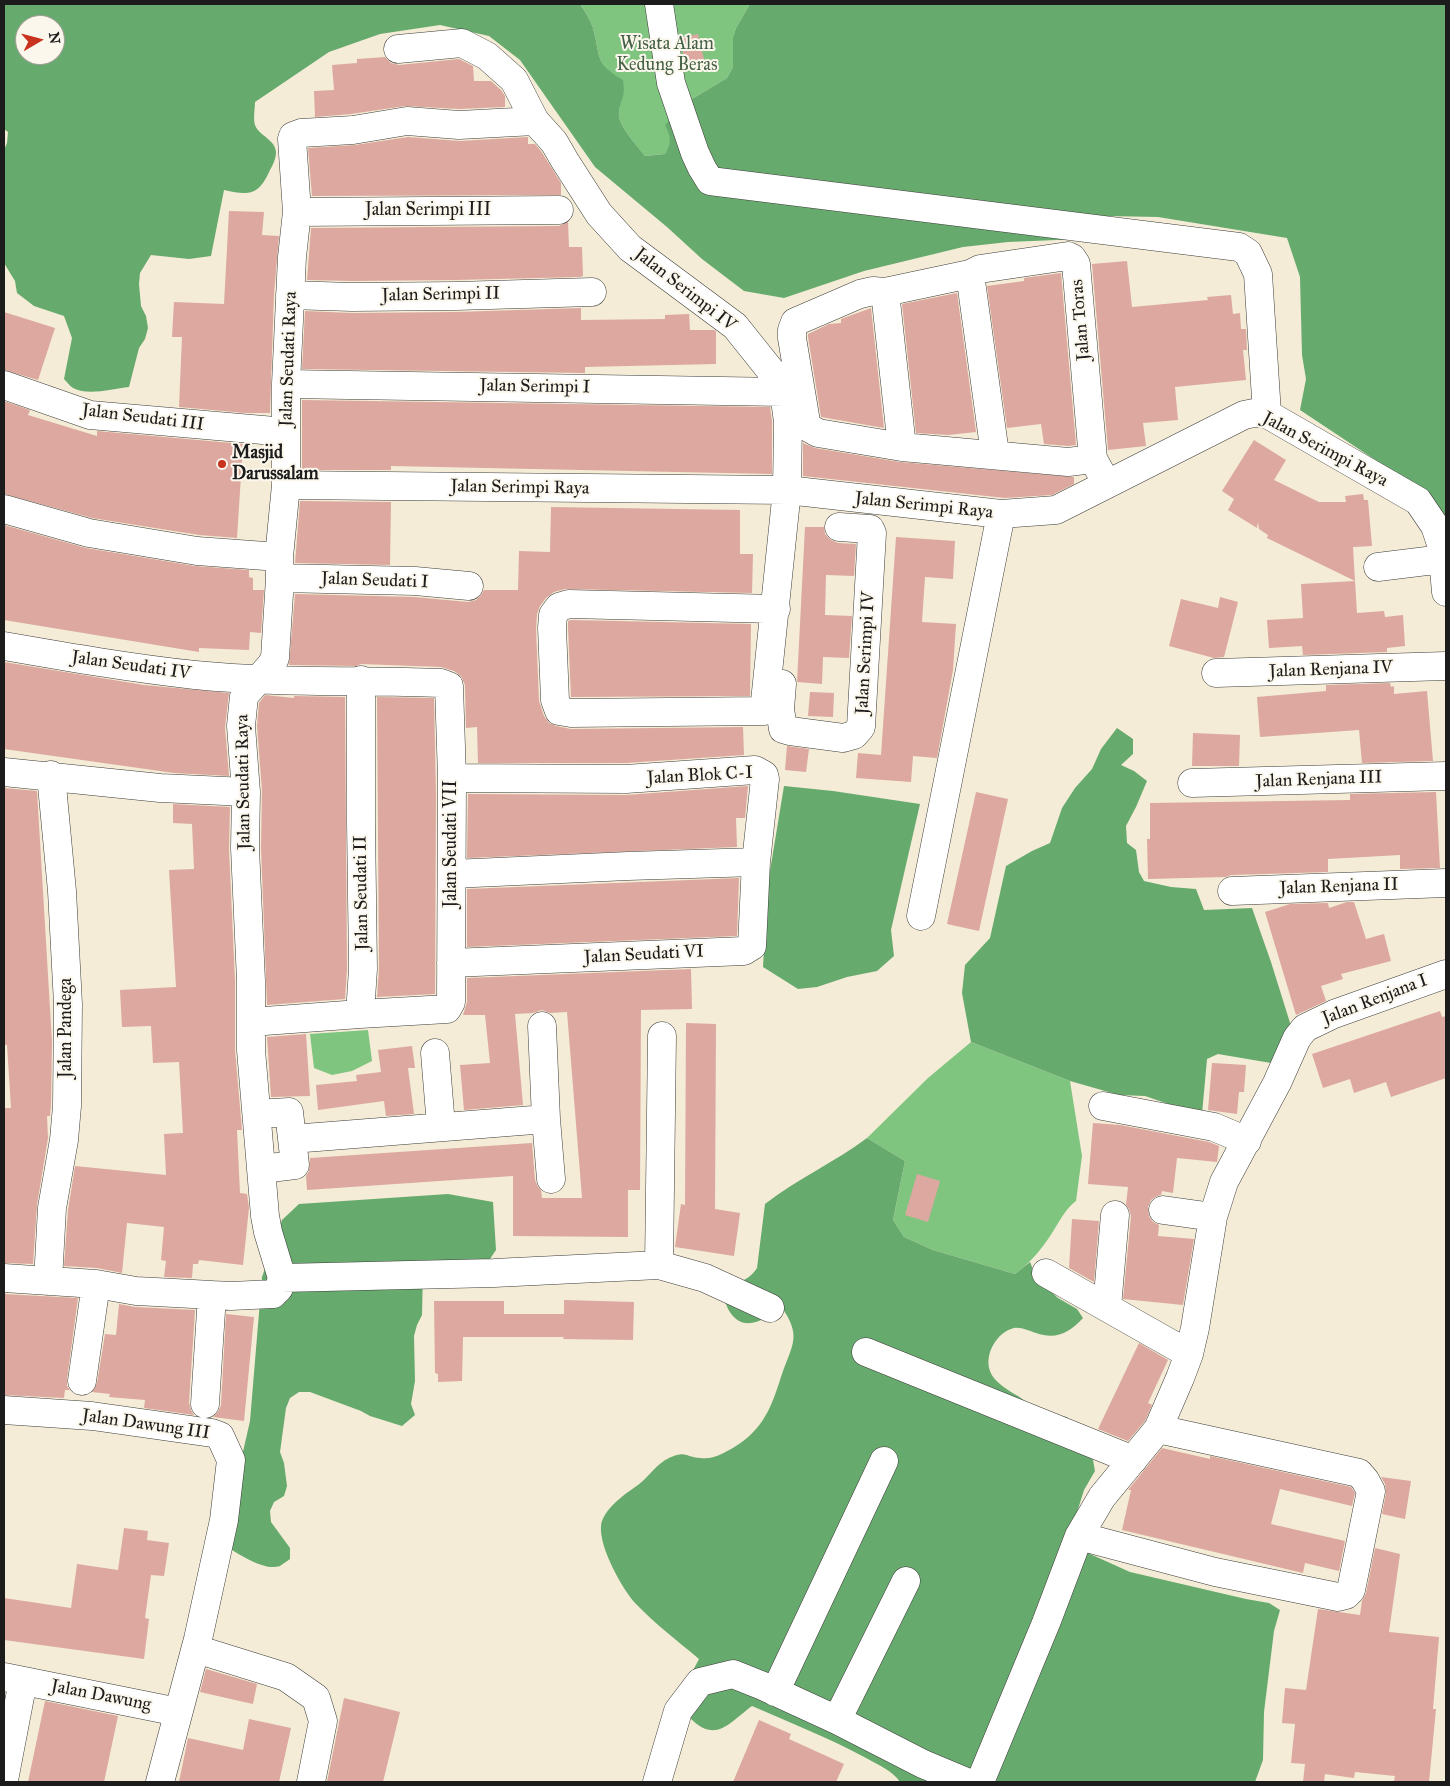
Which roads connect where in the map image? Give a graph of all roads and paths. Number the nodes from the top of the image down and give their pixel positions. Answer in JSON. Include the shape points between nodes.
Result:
{"nodes":[{"id":1,"x":659,"y":4,"type":"edge"},
{"id":2,"x":398,"y":49,"type":"dead end"},
{"id":3,"x":536,"y":121,"type":"junction"},
{"id":4,"x":559,"y":210,"type":"dead end"},
{"id":5,"x":297,"y":212,"type":"junction"},
{"id":6,"x":970,"y":274,"type":"junction"},
{"id":7,"x":592,"y":292,"type":"dead end"},
{"id":8,"x":290,"y":295,"type":"junction"},
{"id":9,"x":886,"y":304,"type":"junction"},
{"id":10,"x":286,"y":384,"type":"junction"},
{"id":11,"x":4,"y":385,"type":"edge"},
{"id":12,"x":784,"y":392,"type":"junction"},
{"id":13,"x":1267,"y":414,"type":"junction"},
{"id":14,"x":286,"y":432,"type":"junction"},
{"id":15,"x":902,"y":447,"type":"junction"},
{"id":16,"x":995,"y":454,"type":"junction"},
{"id":17,"x":1093,"y":459,"type":"junction"},
{"id":18,"x":1107,"y":484,"type":"junction"},
{"id":19,"x":286,"y":485,"type":"junction"},
{"id":20,"x":793,"y":491,"type":"junction"},
{"id":21,"x":4,"y":510,"type":"edge"},
{"id":22,"x":1001,"y":514,"type":"junction"},
{"id":23,"x":839,"y":527,"type":"dead end"},
{"id":24,"x":1443,"y":559,"type":"junction"},
{"id":25,"x":1378,"y":567,"type":"dead end"},
{"id":26,"x":279,"y":568,"type":"junction"},
{"id":27,"x":469,"y":586,"type":"dead end"},
{"id":28,"x":1446,"y":592,"type":"edge"},
{"id":29,"x":776,"y":609,"type":"junction"},
{"id":30,"x":4,"y":646,"type":"edge"},
{"id":31,"x":1446,"y":666,"type":"edge"},
{"id":32,"x":1216,"y":673,"type":"dead end"},
{"id":33,"x":259,"y":679,"type":"junction"},
{"id":34,"x":361,"y":680,"type":"junction"},
{"id":35,"x":4,"y":772,"type":"edge"},
{"id":36,"x":51,"y":776,"type":"junction"},
{"id":37,"x":1446,"y":776,"type":"edge"},
{"id":38,"x":452,"y":778,"type":"junction"},
{"id":39,"x":1192,"y":783,"type":"dead end"},
{"id":40,"x":246,"y":792,"type":"junction"},
{"id":41,"x":756,"y":862,"type":"junction"},
{"id":42,"x":452,"y":874,"type":"junction"},
{"id":43,"x":1446,"y":883,"type":"edge"},
{"id":44,"x":1232,"y":891,"type":"dead end"},
{"id":45,"x":921,"y":916,"type":"dead end"},
{"id":46,"x":452,"y":963,"type":"junction"},
{"id":47,"x":1446,"y":974,"type":"edge"},
{"id":48,"x":360,"y":1014,"type":"junction"},
{"id":49,"x":251,"y":1022,"type":"junction"},
{"id":50,"x":542,"y":1026,"type":"dead end"},
{"id":51,"x":662,"y":1036,"type":"dead end"},
{"id":52,"x":435,"y":1053,"type":"dead end"},
{"id":53,"x":1103,"y":1106,"type":"dead end"},
{"id":54,"x":257,"y":1114,"type":"junction"},
{"id":55,"x":546,"y":1119,"type":"junction"},
{"id":56,"x":441,"y":1126,"type":"junction"},
{"id":57,"x":292,"y":1139,"type":"junction"},
{"id":58,"x":1247,"y":1141,"type":"junction"},
{"id":59,"x":262,"y":1169,"type":"junction"},
{"id":60,"x":551,"y":1179,"type":"dead end"},
{"id":61,"x":1163,"y":1210,"type":"dead end"},
{"id":62,"x":1115,"y":1215,"type":"dead end"},
{"id":63,"x":1212,"y":1217,"type":"junction"},
{"id":64,"x":659,"y":1265,"type":"junction"},
{"id":65,"x":1046,"y":1273,"type":"dead end"},
{"id":66,"x":4,"y":1278,"type":"edge"},
{"id":67,"x":282,"y":1278,"type":"junction"},
{"id":68,"x":48,"y":1281,"type":"junction"},
{"id":69,"x":96,"y":1284,"type":"junction"},
{"id":70,"x":212,"y":1295,"type":"junction"},
{"id":71,"x":1107,"y":1307,"type":"junction"},
{"id":72,"x":770,"y":1308,"type":"dead end"},
{"id":73,"x":866,"y":1352,"type":"dead end"},
{"id":74,"x":1189,"y":1354,"type":"junction"},
{"id":75,"x":82,"y":1381,"type":"dead end"},
{"id":76,"x":205,"y":1404,"type":"dead end"},
{"id":77,"x":4,"y":1410,"type":"edge"},
{"id":78,"x":1158,"y":1429,"type":"junction"},
{"id":79,"x":884,"y":1460,"type":"dead end"},
{"id":80,"x":1133,"y":1460,"type":"junction"},
{"id":81,"x":1080,"y":1536,"type":"junction"},
{"id":82,"x":906,"y":1581,"type":"dead end"},
{"id":83,"x":196,"y":1649,"type":"junction"},
{"id":84,"x":13,"y":1679,"type":"edge"},
{"id":85,"x":775,"y":1692,"type":"junction"},
{"id":86,"x":178,"y":1712,"type":"junction"},
{"id":87,"x":837,"y":1720,"type":"junction"},
{"id":88,"x":4,"y":1780,"type":"edge"},
{"id":89,"x":160,"y":1782,"type":"edge"},
{"id":90,"x":311,"y":1782,"type":"edge"},
{"id":91,"x":657,"y":1782,"type":"edge"},
{"id":92,"x":966,"y":1782,"type":"edge"},
{"id":93,"x":980,"y":1782,"type":"edge"}],
"edges":[{"from":1,"to":13,"type":"street","via":[[671,83],[695,153],[710,181],[1239,247],[1248,253],[1258,274]]},
{"from":2,"to":3,"type":"street","name":"Jalan Serimpi IV","via":[[462,43],[487,56],[514,80]]},
{"from":3,"to":5,"type":"street","name":"Jalan Seudati Raya","via":[[459,125],[407,121],[293,136]]},
{"from":3,"to":12,"type":"street","name":"Jalan Serimpi IV","via":[[554,142],[600,214],[630,248],[735,326]]},
{"from":4,"to":5,"type":"street","name":"Jalan Serimpi III"},
{"from":5,"to":8,"type":"street","name":"Jalan Seudati Raya"},
{"from":6,"to":9,"type":"street"},
{"from":6,"to":16,"type":"street"},
{"from":6,"to":17,"type":"street","name":"Jalan Toras","via":[[1068,256],[1076,264]]},
{"from":7,"to":8,"type":"street","name":"Jalan Serimpi II","via":[[456,296]]},
{"from":8,"to":10,"type":"street","name":"Jalan Seudati Raya"},
{"from":9,"to":15,"type":"street"},
{"from":9,"to":15,"type":"street","via":[[873,291],[860,294],[795,322],[792,330],[809,428],[818,433]]},
{"from":10,"to":12,"type":"street","name":"Jalan Serimpi I"},
{"from":10,"to":14,"type":"street","name":"Jalan Seudati Raya"},
{"from":11,"to":14,"type":"street","name":"Jalan Seudati III","via":[[90,416]]},
{"from":12,"to":20,"type":"street","name":"Jalan Serimpi IV"},
{"from":13,"to":18,"type":"street","name":"Jalan Serimpi Raya","via":[[1244,415]]},
{"from":13,"to":24,"type":"street","name":"Jalan Serimpi Raya","via":[[1418,501],[1435,526]]},
{"from":14,"to":19,"type":"street","name":"Jalan Seudati Raya"},
{"from":15,"to":16,"type":"street"},
{"from":16,"to":17,"type":"street","via":[[1068,462]]},
{"from":17,"to":18,"type":"street","name":"Jalan Toras"},
{"from":18,"to":22,"type":"street","name":"Jalan Serimpi Raya","via":[[1056,510]]},
{"from":19,"to":20,"type":"street","name":"Jalan Serimpi Raya"},
{"from":19,"to":26,"type":"street","name":"Jalan Seudati Raya"},
{"from":20,"to":22,"type":"street","name":"Jalan Serimpi Raya"},
{"from":20,"to":23,"type":"street","name":"Jalan Serimpi IV","via":[[781,721],[783,728],[790,732],[844,738],[854,736],[861,727],[872,533],[870,529]]},
{"from":20,"to":29,"type":"street","name":"Jalan Serimpi IV"},
{"from":21,"to":26,"type":"street","via":[[89,533]]},
{"from":22,"to":45,"type":"street"},
{"from":24,"to":25,"type":"street"},
{"from":24,"to":28,"type":"street","name":"Jalan Serimpi Raya"},
{"from":26,"to":27,"type":"street","name":"Jalan Seudati I"},
{"from":26,"to":33,"type":"street","name":"Jalan Seudati Raya","via":[[274,658]]},
{"from":29,"to":29,"type":"street","name":"Jalan Serimpi IV","via":[[764,711],[559,711],[555,700],[553,616],[559,607],[570,604]]},
{"from":30,"to":33,"type":"street","name":"Jalan Seudati IV","via":[[107,664]]},
{"from":31,"to":32,"type":"street","name":"Jalan Renjana IV"},
{"from":33,"to":34,"type":"street"},
{"from":33,"to":40,"type":"street","name":"Jalan Seudati Raya","via":[[242,701]]},
{"from":34,"to":38,"type":"street","name":"Jalan Seudati VII","via":[[446,684],[450,690]]},
{"from":34,"to":48,"type":"street","name":"Jalan Seudati II","via":[[363,969]]},
{"from":35,"to":36,"type":"street"},
{"from":36,"to":40,"type":"street","via":[[160,788]]},
{"from":36,"to":68,"type":"street","name":"Jalan Pandega","via":[[68,1004],[65,1132],[52,1208]]},
{"from":37,"to":39,"type":"street","name":"Jalan Renjana III"},
{"from":38,"to":41,"type":"street","name":"Jalan Blok C-I","via":[[626,779],[755,770],[765,779]]},
{"from":38,"to":42,"type":"street","name":"Jalan Seudati VII"},
{"from":40,"to":49,"type":"street","name":"Jalan Seudati Raya"},
{"from":41,"to":42,"type":"street"},
{"from":41,"to":46,"type":"street","name":"Jalan Seudati VI","via":[[752,946],[744,951]]},
{"from":42,"to":46,"type":"street","name":"Jalan Seudati VII"},
{"from":43,"to":44,"type":"street","name":"Jalan Renjana II"},
{"from":46,"to":48,"type":"street","name":"Jalan Seudati VII","via":[[450,1006],[447,1010]]},
{"from":47,"to":58,"type":"street","name":"Jalan Renjana I","via":[[1334,1014],[1305,1028],[1297,1038]]},
{"from":48,"to":49,"type":"street"},
{"from":49,"to":54,"type":"street","name":"Jalan Seudati Raya"},
{"from":50,"to":55,"type":"street"},
{"from":51,"to":64,"type":"street"},
{"from":52,"to":56,"type":"street"},
{"from":53,"to":58,"type":"street","via":[[1214,1127]]},
{"from":54,"to":57,"type":"street","via":[[289,1112]]},
{"from":54,"to":59,"type":"street","name":"Jalan Seudati Raya"},
{"from":55,"to":56,"type":"street"},
{"from":55,"to":60,"type":"street"},
{"from":56,"to":57,"type":"street"},
{"from":57,"to":59,"type":"street","via":[[294,1165]]},
{"from":58,"to":63,"type":"street","via":[[1233,1162]]},
{"from":59,"to":67,"type":"street","name":"Jalan Seudati Raya","via":[[268,1232]]},
{"from":61,"to":63,"type":"street"},
{"from":62,"to":71,"type":"street"},
{"from":63,"to":74,"type":"street"},
{"from":64,"to":67,"type":"street"},
{"from":64,"to":72,"type":"street","via":[[705,1278]]},
{"from":65,"to":71,"type":"street"},
{"from":66,"to":68,"type":"street"},
{"from":67,"to":70,"type":"street","via":[[273,1294]]},
{"from":68,"to":69,"type":"street"},
{"from":69,"to":70,"type":"street","via":[[136,1291]]},
{"from":69,"to":75,"type":"street"},
{"from":70,"to":76,"type":"street"},
{"from":71,"to":74,"type":"street"},
{"from":73,"to":80,"type":"street"},
{"from":74,"to":78,"type":"street"},
{"from":77,"to":83,"type":"street","name":"Jalan Dawung III","via":[[92,1416],[220,1436],[231,1460],[224,1520]]},
{"from":78,"to":80,"type":"street"},
{"from":78,"to":81,"type":"street","via":[[1359,1473],[1371,1491],[1350,1590],[1338,1597],[1215,1572]]},
{"from":79,"to":85,"type":"street"},
{"from":80,"to":81,"type":"street","via":[[1102,1497]]},
{"from":81,"to":93,"type":"street"},
{"from":82,"to":87,"type":"street"},
{"from":83,"to":86,"type":"street","name":"Jalan Dawung III"},
{"from":83,"to":90,"type":"street","via":[[286,1677],[316,1698],[323,1721]]},
{"from":84,"to":86,"type":"street","name":"Jalan Dawung"},
{"from":84,"to":88,"type":"street","name":"Jalan Dawung"},
{"from":85,"to":87,"type":"street"},
{"from":85,"to":91,"type":"street","via":[[733,1674],[700,1682],[678,1711]]},
{"from":86,"to":89,"type":"street","name":"Jalan Dawung III"},
{"from":87,"to":92,"type":"street"}]}
